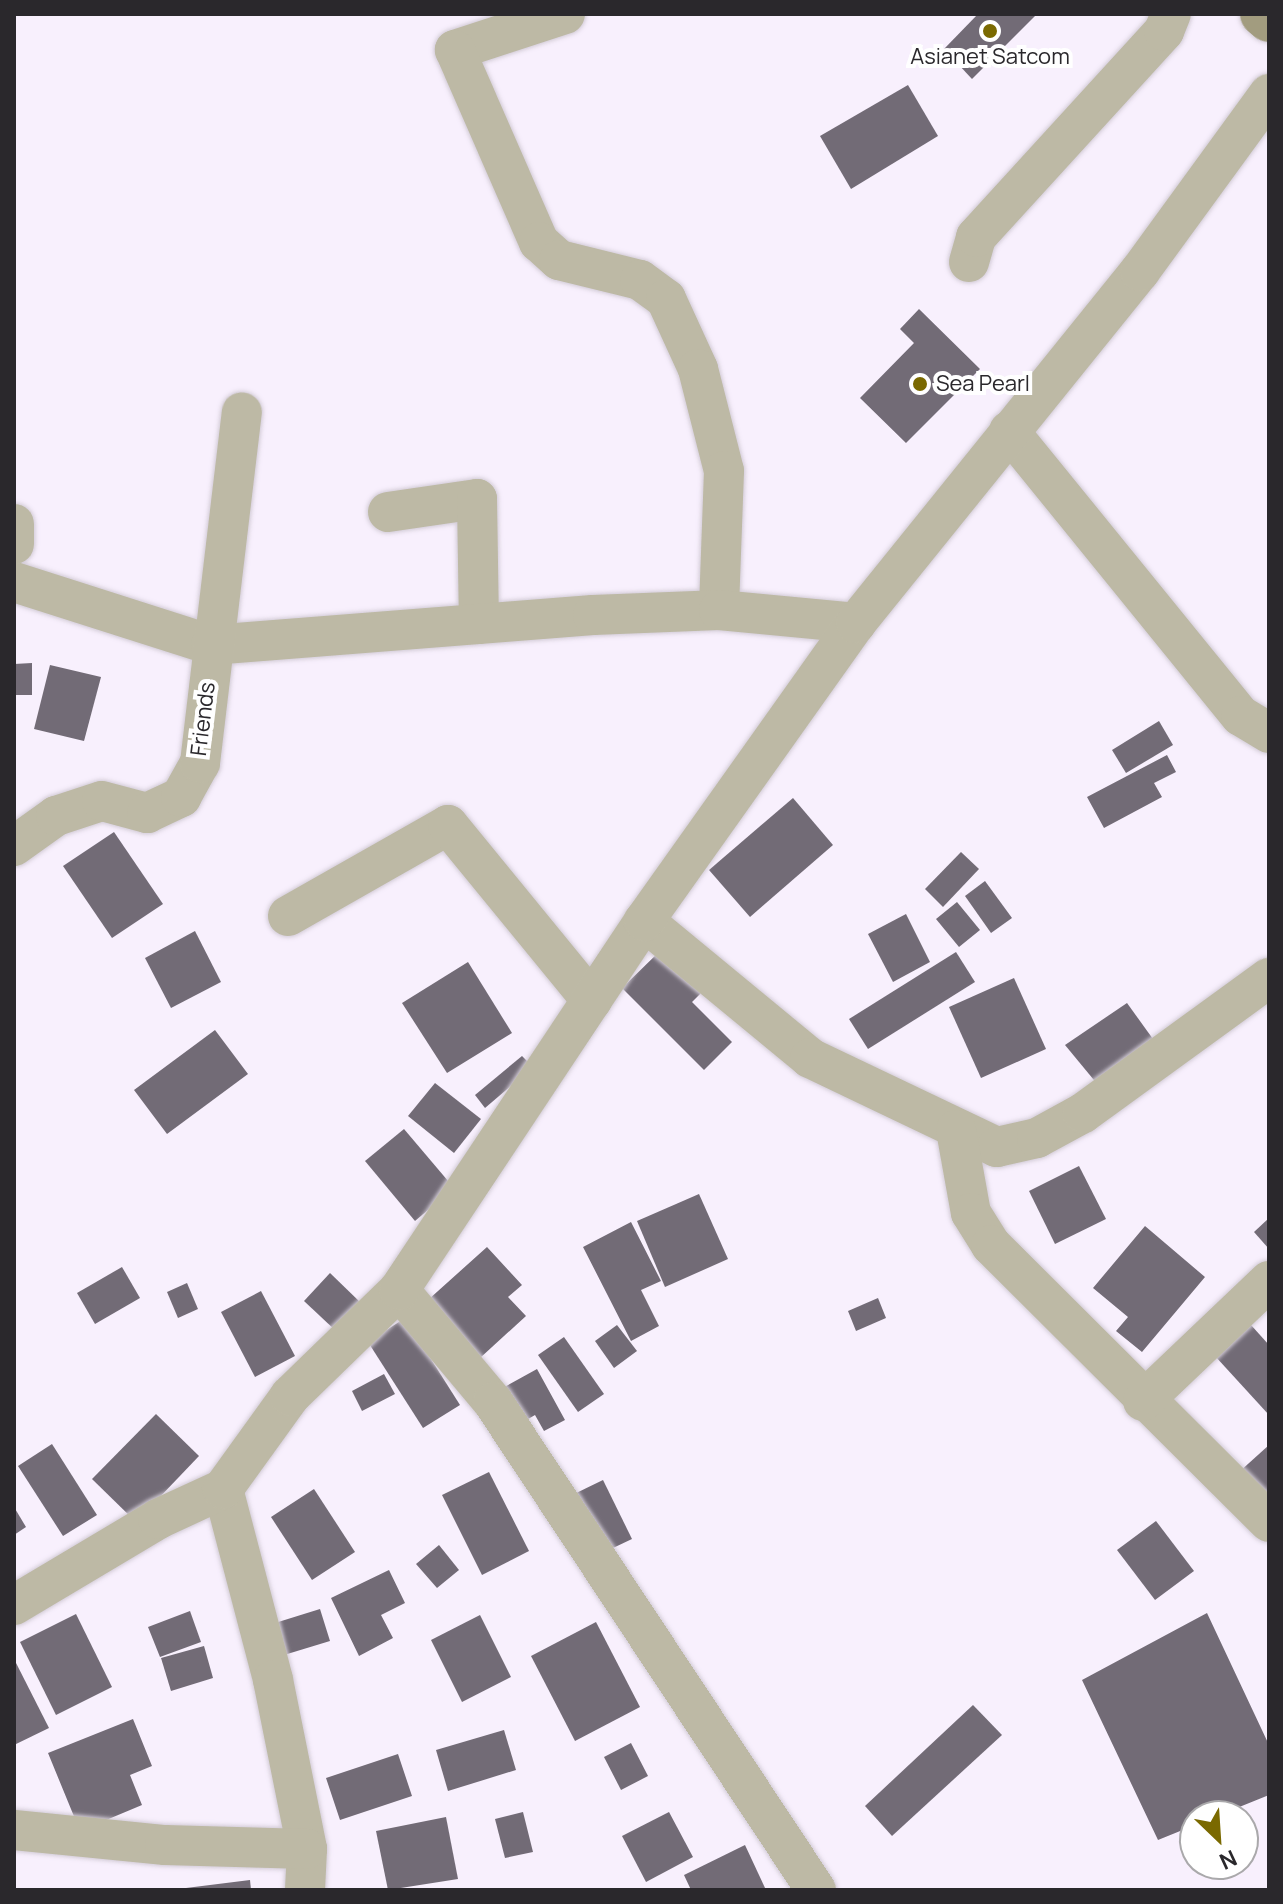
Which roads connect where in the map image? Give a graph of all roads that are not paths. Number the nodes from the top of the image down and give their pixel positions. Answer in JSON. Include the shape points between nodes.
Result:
{"nodes":[{"id":1,"x":565,"y":14,"type":"edge"},
{"id":2,"x":1171,"y":14,"type":"edge"},
{"id":3,"x":1262,"y":14,"type":"edge"},
{"id":4,"x":1269,"y":20,"type":"edge"},
{"id":5,"x":1269,"y":94,"type":"edge"},
{"id":6,"x":969,"y":262,"type":"dead end"},
{"id":7,"x":242,"y":413,"type":"dead end"},
{"id":8,"x":1009,"y":431,"type":"junction"},
{"id":9,"x":388,"y":512,"type":"dead end"},
{"id":10,"x":14,"y":524,"type":"edge"},
{"id":11,"x":14,"y":544,"type":"edge"},
{"id":12,"x":14,"y":582,"type":"edge"},
{"id":13,"x":719,"y":610,"type":"junction"},
{"id":14,"x":856,"y":623,"type":"junction"},
{"id":15,"x":479,"y":624,"type":"junction"},
{"id":16,"x":211,"y":645,"type":"junction"},
{"id":17,"x":1269,"y":733,"type":"edge"},
{"id":18,"x":14,"y":846,"type":"edge"},
{"id":19,"x":288,"y":916,"type":"dead end"},
{"id":20,"x":644,"y":921,"type":"junction"},
{"id":21,"x":1269,"y":978,"type":"edge"},
{"id":22,"x":592,"y":1001,"type":"junction"},
{"id":23,"x":956,"y":1130,"type":"junction"},
{"id":24,"x":1269,"y":1281,"type":"edge"},
{"id":25,"x":399,"y":1290,"type":"junction"},
{"id":26,"x":1143,"y":1401,"type":"junction"},
{"id":27,"x":223,"y":1489,"type":"junction"},
{"id":28,"x":1269,"y":1522,"type":"edge"},
{"id":29,"x":14,"y":1605,"type":"edge"},
{"id":30,"x":14,"y":1830,"type":"edge"},
{"id":31,"x":307,"y":1849,"type":"junction"},
{"id":32,"x":305,"y":1890,"type":"edge"},
{"id":33,"x":816,"y":1890,"type":"edge"}],
"edges":[{"from":1,"to":13,"type":"street","via":[[455,50],[539,242],[559,260],[640,280],[666,299],[698,369],[724,471]]},
{"from":2,"to":6,"type":"street","via":[[1164,31],[976,237]]},
{"from":3,"to":4,"type":"main road"},
{"from":5,"to":8,"type":"street","via":[[1140,271]]},
{"from":7,"to":16,"type":"street","name":"Friends"},
{"from":8,"to":14,"type":"street"},
{"from":8,"to":17,"type":"street","via":[[1241,716]]},
{"from":9,"to":15,"type":"street","via":[[477,499]]},
{"from":10,"to":11,"type":"street"},
{"from":12,"to":16,"type":"street"},
{"from":13,"to":14,"type":"street"},
{"from":13,"to":15,"type":"street"},
{"from":14,"to":20,"type":"street"},
{"from":15,"to":16,"type":"street"},
{"from":16,"to":18,"type":"street","name":"Friends","via":[[200,763],[181,797],[147,813],[102,801],[56,816]]},
{"from":19,"to":22,"type":"street","via":[[448,825]]},
{"from":20,"to":22,"type":"street"},
{"from":20,"to":23,"type":"street","via":[[810,1058]]},
{"from":21,"to":23,"type":"street","via":[[1083,1113],[1037,1138],[997,1147]]},
{"from":22,"to":25,"type":"street"},
{"from":23,"to":26,"type":"street","via":[[971,1213],[991,1245]]},
{"from":24,"to":26,"type":"street"},
{"from":25,"to":27,"type":"street","via":[[290,1396]]},
{"from":25,"to":33,"type":"street","via":[[493,1402]]},
{"from":26,"to":28,"type":"street"},
{"from":27,"to":29,"type":"street","via":[[158,1519]]},
{"from":27,"to":31,"type":"street","via":[[273,1680]]},
{"from":30,"to":31,"type":"street","via":[[165,1845]]},
{"from":31,"to":32,"type":"street"}]}
